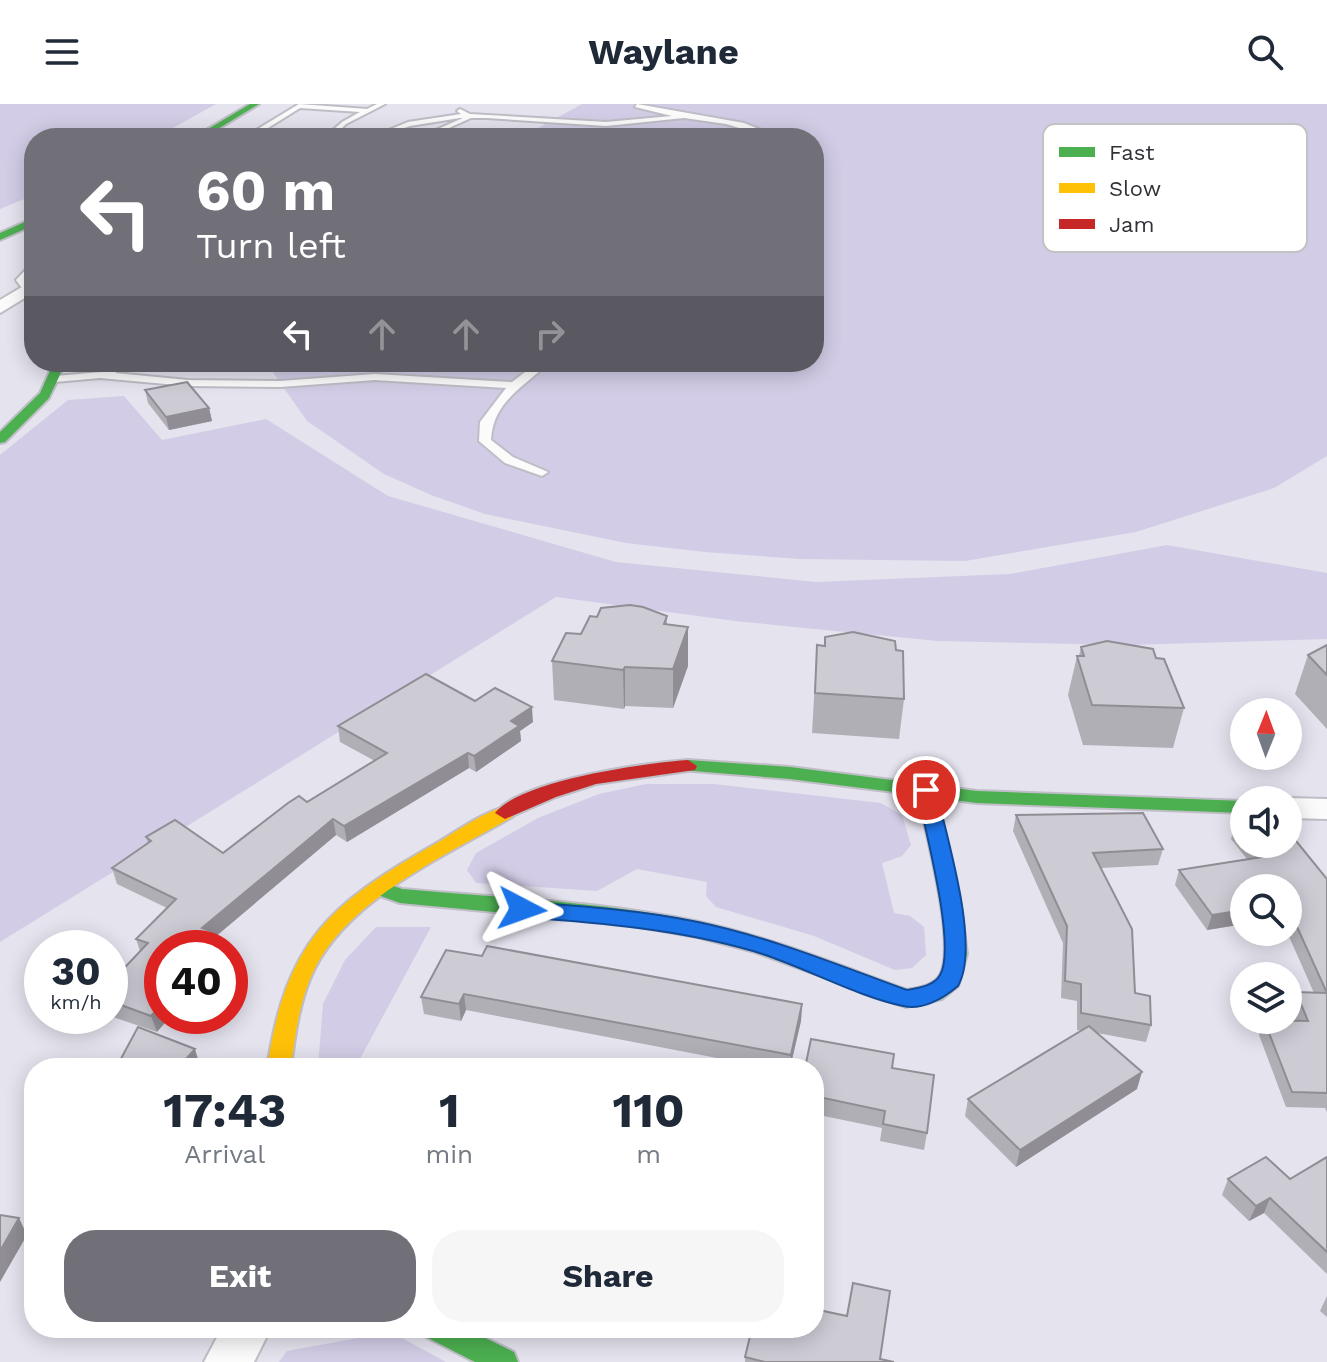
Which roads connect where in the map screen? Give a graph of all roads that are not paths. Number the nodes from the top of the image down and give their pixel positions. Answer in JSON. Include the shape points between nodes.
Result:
{"nodes":[{"id":1,"x":255,"y":104,"type":"edge"},
{"id":2,"x":382,"y":104,"type":"edge"},
{"id":3,"x":637,"y":106,"type":"dead end"},
{"id":4,"x":455,"y":108,"type":"edge"},
{"id":5,"x":367,"y":111,"type":"junction"},
{"id":6,"x":681,"y":117,"type":"junction"},
{"id":7,"x":214,"y":128,"type":"edge"},
{"id":8,"x":263,"y":128,"type":"edge"},
{"id":9,"x":339,"y":128,"type":"edge"},
{"id":10,"x":395,"y":128,"type":"edge"},
{"id":11,"x":444,"y":128,"type":"edge"},
{"id":12,"x":759,"y":128,"type":"edge"},
{"id":13,"x":24,"y":226,"type":"edge"},
{"id":14,"x":0,"y":237,"type":"edge"},
{"id":15,"x":24,"y":293,"type":"edge"},
{"id":16,"x":0,"y":308,"type":"edge"},
{"id":17,"x":57,"y":372,"type":"edge"},
{"id":18,"x":68,"y":372,"type":"edge"},
{"id":19,"x":108,"y":372,"type":"edge"},
{"id":20,"x":532,"y":372,"type":"edge"},
{"id":21,"x":100,"y":375,"type":"junction"},
{"id":22,"x":514,"y":385,"type":"junction"},
{"id":23,"x":0,"y":439,"type":"edge"},
{"id":24,"x":542,"y":472,"type":"dead end"},
{"id":25,"x":926,"y":790,"type":"junction"},
{"id":26,"x":1230,"y":806,"type":"edge"},
{"id":27,"x":1302,"y":808,"type":"edge"},
{"id":28,"x":1327,"y":809,"type":"edge"},
{"id":29,"x":382,"y":889,"type":"junction"},
{"id":30,"x":281,"y":1058,"type":"edge"},
{"id":31,"x":242,"y":1338,"type":"edge"},
{"id":32,"x":456,"y":1338,"type":"edge"},
{"id":33,"x":228,"y":1362,"type":"edge"},
{"id":34,"x":504,"y":1362,"type":"edge"}],
"edges":[{"from":1,"to":7,"type":"street"},
{"from":2,"to":5,"type":"lane"},
{"from":3,"to":6,"type":"lane"},
{"from":4,"to":6,"type":"lane","via":[[620,125]]},
{"from":4,"to":10,"type":"lane"},
{"from":4,"to":11,"type":"lane","via":[[469,117]]},
{"from":5,"to":8,"type":"lane","via":[[299,106]]},
{"from":5,"to":9,"type":"lane"},
{"from":6,"to":12,"type":"lane"},
{"from":13,"to":14,"type":"street"},
{"from":15,"to":16,"type":"street"},
{"from":17,"to":23,"type":"street","via":[[44,396]]},
{"from":18,"to":21,"type":"lane"},
{"from":19,"to":21,"type":"lane"},
{"from":20,"to":22,"type":"lane"},
{"from":21,"to":22,"type":"lane","via":[[188,383],[375,377]]},
{"from":22,"to":24,"type":"lane","via":[[486,422],[485,441],[509,460]]},
{"from":25,"to":26,"type":"street","via":[[976,797]]},
{"from":25,"to":29,"type":"street","via":[[719,768],[603,774],[520,804]]},
{"from":25,"to":29,"type":"street","via":[[956,954],[950,980],[934,993],[906,999],[760,945],[697,929],[400,896]]},
{"from":27,"to":28,"type":"street"},
{"from":29,"to":30,"type":"street","via":[[354,908],[315,949],[291,1006]]},
{"from":31,"to":33,"type":"street"},
{"from":32,"to":34,"type":"street"}]}
